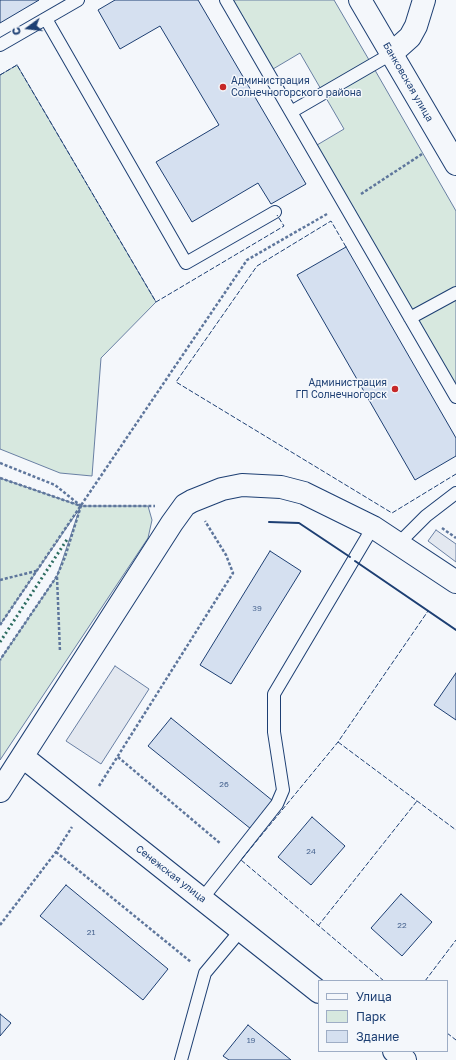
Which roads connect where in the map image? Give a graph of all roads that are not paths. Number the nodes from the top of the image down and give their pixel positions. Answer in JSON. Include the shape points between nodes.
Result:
{"nodes":[{"id":1,"x":78,"y":0,"type":"edge"},
{"id":2,"x":226,"y":0,"type":"edge"},
{"id":3,"x":360,"y":0,"type":"edge"},
{"id":4,"x":424,"y":0,"type":"edge"},
{"id":5,"x":46,"y":19,"type":"junction"},
{"id":6,"x":0,"y":45,"type":"edge"},
{"id":7,"x":391,"y":54,"type":"junction"},
{"id":8,"x":291,"y":112,"type":"junction"},
{"id":9,"x":456,"y":164,"type":"edge"},
{"id":10,"x":275,"y":212,"type":"dead end"},
{"id":11,"x":456,"y":293,"type":"edge"},
{"id":12,"x":410,"y":318,"type":"junction"},
{"id":13,"x":456,"y":396,"type":"edge"},
{"id":14,"x":456,"y":493,"type":"edge"},
{"id":15,"x":372,"y":527,"type":"junction"},
{"id":16,"x":399,"y":543,"type":"junction"},
{"id":17,"x":456,"y":582,"type":"edge"},
{"id":18,"x":23,"y":757,"type":"junction"},
{"id":19,"x":0,"y":791,"type":"edge"},
{"id":20,"x":202,"y":899,"type":"junction"},
{"id":21,"x":241,"y":930,"type":"junction"},
{"id":22,"x":318,"y":991,"type":"edge"},
{"id":23,"x":395,"y":1052,"type":"edge"},
{"id":24,"x":181,"y":1060,"type":"edge"},
{"id":25,"x":405,"y":1060,"type":"edge"}],
"edges":[{"from":1,"to":5,"type":"lane"},
{"from":2,"to":8,"type":"lane"},
{"from":3,"to":7,"type":"street","name":"Банковская улица"},
{"from":4,"to":7,"type":"street","via":[[410,37]]},
{"from":5,"to":6,"type":"lane"},
{"from":5,"to":10,"type":"lane","via":[[186,263]]},
{"from":7,"to":8,"type":"lane"},
{"from":7,"to":9,"type":"street","name":"Банковская улица"},
{"from":8,"to":12,"type":"lane"},
{"from":11,"to":12,"type":"lane"},
{"from":12,"to":13,"type":"lane"},
{"from":14,"to":16,"type":"lane","via":[[426,516]]},
{"from":15,"to":16,"type":"street"},
{"from":15,"to":18,"type":"street","via":[[304,493],[281,487],[242,485],[222,489],[189,503],[172,523]]},
{"from":15,"to":20,"type":"lane","via":[[274,694],[274,732],[283,790],[277,804]]},
{"from":16,"to":17,"type":"street"},
{"from":18,"to":19,"type":"street"},
{"from":18,"to":20,"type":"street","name":"Сенежская улица"},
{"from":20,"to":21,"type":"street","name":"Сенежская улица"},
{"from":21,"to":22,"type":"street","name":"Сенежская улица"},
{"from":21,"to":24,"type":"lane","via":[[205,973]]},
{"from":23,"to":25,"type":"street"}]}
